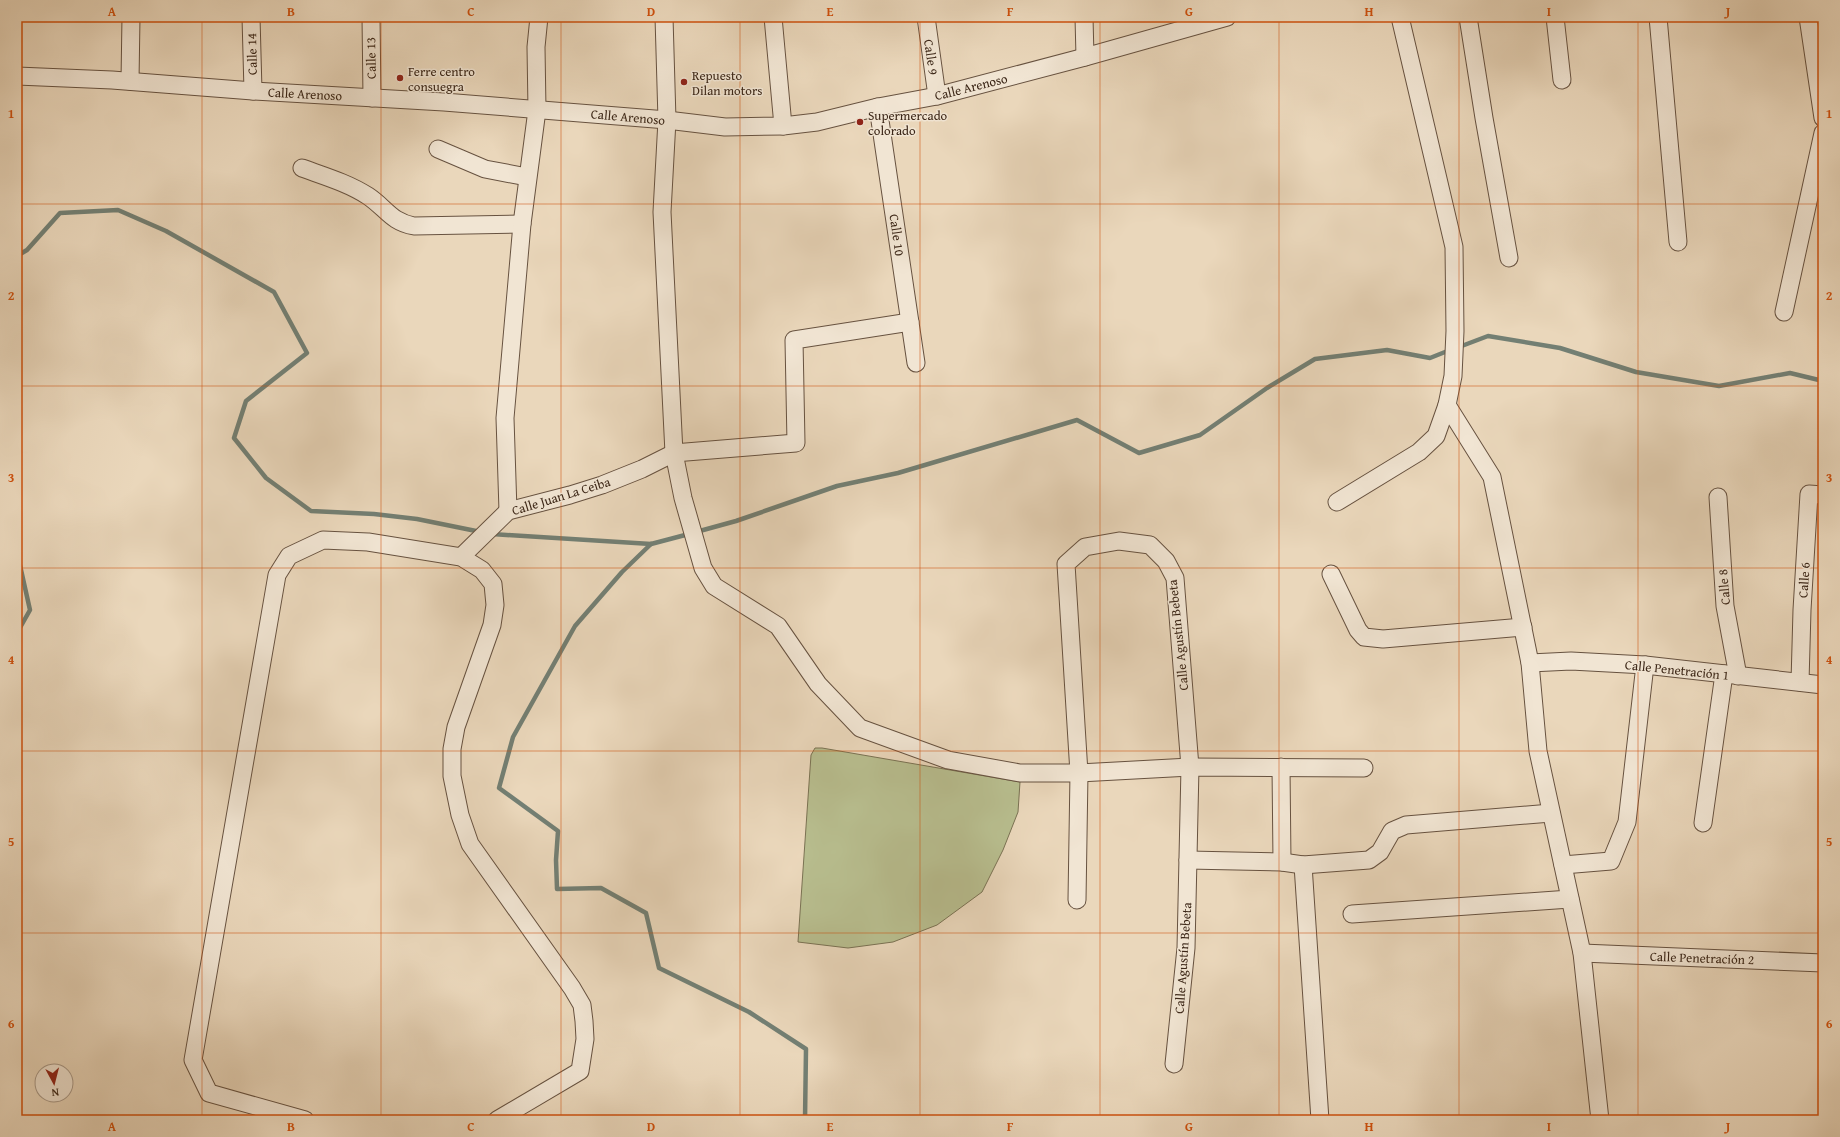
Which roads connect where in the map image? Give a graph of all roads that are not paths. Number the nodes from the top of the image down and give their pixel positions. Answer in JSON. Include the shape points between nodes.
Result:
{"nodes":[{"id":1,"x":131,"y":17,"type":"edge"},
{"id":2,"x":251,"y":17,"type":"edge"},
{"id":3,"x":371,"y":17,"type":"edge"},
{"id":4,"x":539,"y":17,"type":"edge"},
{"id":5,"x":664,"y":17,"type":"edge"},
{"id":6,"x":773,"y":17,"type":"edge"},
{"id":7,"x":926,"y":17,"type":"edge"},
{"id":8,"x":1084,"y":17,"type":"edge"},
{"id":9,"x":1227,"y":17,"type":"edge"},
{"id":10,"x":1400,"y":17,"type":"edge"},
{"id":11,"x":1468,"y":17,"type":"edge"},
{"id":12,"x":1555,"y":17,"type":"edge"},
{"id":13,"x":1658,"y":17,"type":"edge"},
{"id":14,"x":1808,"y":17,"type":"edge"},
{"id":15,"x":1183,"y":24,"type":"edge"},
{"id":16,"x":1085,"y":58,"type":"junction"},
{"id":17,"x":17,"y":76,"type":"edge"},
{"id":18,"x":1562,"y":80,"type":"dead end"},
{"id":19,"x":130,"y":81,"type":"junction"},
{"id":20,"x":253,"y":91,"type":"junction"},
{"id":21,"x":937,"y":96,"type":"junction"},
{"id":22,"x":372,"y":98,"type":"junction"},
{"id":23,"x":878,"y":107,"type":"junction"},
{"id":24,"x":537,"y":110,"type":"junction"},
{"id":25,"x":1823,"y":118,"type":"edge"},
{"id":26,"x":667,"y":120,"type":"junction"},
{"id":27,"x":783,"y":126,"type":"junction"},
{"id":28,"x":1823,"y":133,"type":"edge"},
{"id":29,"x":438,"y":149,"type":"dead end"},
{"id":30,"x":302,"y":168,"type":"dead end"},
{"id":31,"x":527,"y":177,"type":"junction"},
{"id":32,"x":522,"y":224,"type":"junction"},
{"id":33,"x":1678,"y":242,"type":"dead end"},
{"id":34,"x":1509,"y":258,"type":"dead end"},
{"id":35,"x":1784,"y":312,"type":"dead end"},
{"id":36,"x":910,"y":322,"type":"junction"},
{"id":37,"x":916,"y":363,"type":"dead end"},
{"id":38,"x":1447,"y":405,"type":"junction"},
{"id":39,"x":674,"y":453,"type":"junction"},
{"id":40,"x":1823,"y":494,"type":"edge"},
{"id":41,"x":1718,"y":497,"type":"dead end"},
{"id":42,"x":1337,"y":502,"type":"dead end"},
{"id":43,"x":504,"y":515,"type":"junction"},
{"id":44,"x":461,"y":557,"type":"junction"},
{"id":45,"x":1331,"y":574,"type":"dead end"},
{"id":46,"x":1523,"y":628,"type":"junction"},
{"id":47,"x":1530,"y":663,"type":"junction"},
{"id":48,"x":1645,"y":666,"type":"junction"},
{"id":49,"x":1731,"y":675,"type":"junction"},
{"id":50,"x":1800,"y":682,"type":"junction"},
{"id":51,"x":1823,"y":685,"type":"edge"},
{"id":52,"x":1190,"y":767,"type":"junction"},
{"id":53,"x":1281,"y":767,"type":"junction"},
{"id":54,"x":1364,"y":768,"type":"dead end"},
{"id":55,"x":1079,"y":773,"type":"junction"},
{"id":56,"x":1551,"y":812,"type":"junction"},
{"id":57,"x":1704,"y":823,"type":"dead end"},
{"id":58,"x":1188,"y":860,"type":"junction"},
{"id":59,"x":1282,"y":862,"type":"junction"},
{"id":60,"x":1303,"y":865,"type":"junction"},
{"id":61,"x":1562,"y":865,"type":"junction"},
{"id":62,"x":1570,"y":899,"type":"junction"},
{"id":63,"x":1077,"y":900,"type":"dead end"},
{"id":64,"x":1352,"y":914,"type":"dead end"},
{"id":65,"x":1582,"y":953,"type":"junction"},
{"id":66,"x":1823,"y":963,"type":"edge"},
{"id":67,"x":1174,"y":1064,"type":"dead end"},
{"id":68,"x":305,"y":1120,"type":"edge"},
{"id":69,"x":497,"y":1120,"type":"edge"},
{"id":70,"x":1320,"y":1120,"type":"edge"},
{"id":71,"x":1600,"y":1120,"type":"edge"}],
"edges":[{"from":1,"to":19,"type":"street"},
{"from":2,"to":20,"type":"street","name":"Calle 14"},
{"from":3,"to":22,"type":"street","name":"Calle 13"},
{"from":4,"to":24,"type":"street","via":[[536,47]]},
{"from":5,"to":26,"type":"street"},
{"from":6,"to":27,"type":"street"},
{"from":7,"to":21,"type":"street","name":"Calle 9"},
{"from":8,"to":16,"type":"street"},
{"from":9,"to":15,"type":"street","name":"Calle Arenoso"},
{"from":10,"to":38,"type":"street","via":[[1454,247],[1455,331],[1453,376]]},
{"from":11,"to":34,"type":"street"},
{"from":12,"to":18,"type":"street"},
{"from":13,"to":33,"type":"street"},
{"from":14,"to":25,"type":"street"},
{"from":15,"to":16,"type":"street","name":"Calle Arenoso"},
{"from":16,"to":21,"type":"street","name":"Calle Arenoso"},
{"from":17,"to":19,"type":"street","name":"Calle Arenoso"},
{"from":19,"to":20,"type":"street","name":"Calle Arenoso"},
{"from":20,"to":22,"type":"street","name":"Calle Arenoso"},
{"from":21,"to":23,"type":"street","name":"Calle Arenoso"},
{"from":22,"to":24,"type":"street","name":"Calle Arenoso"},
{"from":23,"to":27,"type":"street","name":"Calle Arenoso","via":[[818,122]]},
{"from":23,"to":36,"type":"street","name":"Calle 10"},
{"from":24,"to":26,"type":"street","name":"Calle Arenoso"},
{"from":24,"to":31,"type":"street"},
{"from":26,"to":27,"type":"street","name":"Calle Arenoso","via":[[725,127]]},
{"from":26,"to":39,"type":"street","via":[[662,212]]},
{"from":28,"to":35,"type":"street"},
{"from":29,"to":31,"type":"street","via":[[485,169]]},
{"from":30,"to":32,"type":"street","via":[[369,196],[402,224]]},
{"from":31,"to":32,"type":"street"},
{"from":32,"to":43,"type":"street","via":[[505,418]]},
{"from":36,"to":37,"type":"street","name":"Calle 10"},
{"from":36,"to":39,"type":"street","via":[[794,340],[796,443]]},
{"from":38,"to":42,"type":"street","via":[[1436,436],[1419,452]]},
{"from":38,"to":46,"type":"street","via":[[1492,477]]},
{"from":39,"to":43,"type":"street","name":"Calle Juan La Ceiba","via":[[602,485]]},
{"from":39,"to":55,"type":"street","via":[[683,498],[703,568],[714,586],[778,626],[818,684],[860,728],[948,760],[1020,773]]},
{"from":40,"to":50,"type":"street","name":"Calle 6","via":[[1809,494]]},
{"from":41,"to":49,"type":"street","name":"Calle 8"},
{"from":43,"to":44,"type":"street","name":"Calle Juan La Ceiba"},
{"from":44,"to":68,"type":"street","via":[[368,542],[322,540],[289,556],[277,575],[193,1060],[209,1093]]},
{"from":44,"to":69,"type":"street","via":[[482,570],[493,584],[495,605],[492,625],[456,727],[452,749],[452,776],[460,815],[470,844],[582,1004],[584,1027],[580,1071]]},
{"from":45,"to":46,"type":"street","via":[[1358,630],[1364,637],[1383,639]]},
{"from":46,"to":47,"type":"street"},
{"from":47,"to":48,"type":"street","name":"Calle Penetración 1","via":[[1571,661]]},
{"from":47,"to":56,"type":"street","via":[[1538,751]]},
{"from":48,"to":49,"type":"street","name":"Calle Penetración 1"},
{"from":48,"to":61,"type":"street","via":[[1627,822],[1611,861]]},
{"from":49,"to":50,"type":"street","name":"Calle Penetración 1"},
{"from":49,"to":57,"type":"street","name":"Calle 8"},
{"from":50,"to":51,"type":"street","name":"Calle Penetración 1"},
{"from":52,"to":53,"type":"street"},
{"from":52,"to":55,"type":"street"},
{"from":52,"to":55,"type":"street","name":"Calle Agustín Bebeta","via":[[1175,578],[1166,561],[1150,545],[1119,541],[1085,546],[1066,564]]},
{"from":52,"to":58,"type":"street","name":"Calle Agustín Bebeta"},
{"from":53,"to":54,"type":"street"},
{"from":53,"to":59,"type":"street"},
{"from":55,"to":63,"type":"street","name":"Calle Agustín Bebeta"},
{"from":56,"to":60,"type":"street","via":[[1406,824],[1392,831],[1380,852],[1369,860]]},
{"from":56,"to":61,"type":"street"},
{"from":58,"to":59,"type":"street"},
{"from":58,"to":67,"type":"street","name":"Calle Agustín Bebeta","via":[[1186,948]]},
{"from":59,"to":60,"type":"street"},
{"from":60,"to":70,"type":"street"},
{"from":61,"to":62,"type":"street"},
{"from":62,"to":64,"type":"street"},
{"from":62,"to":65,"type":"street"},
{"from":65,"to":66,"type":"street","name":"Calle Penetración 2"},
{"from":65,"to":71,"type":"street"}]}
